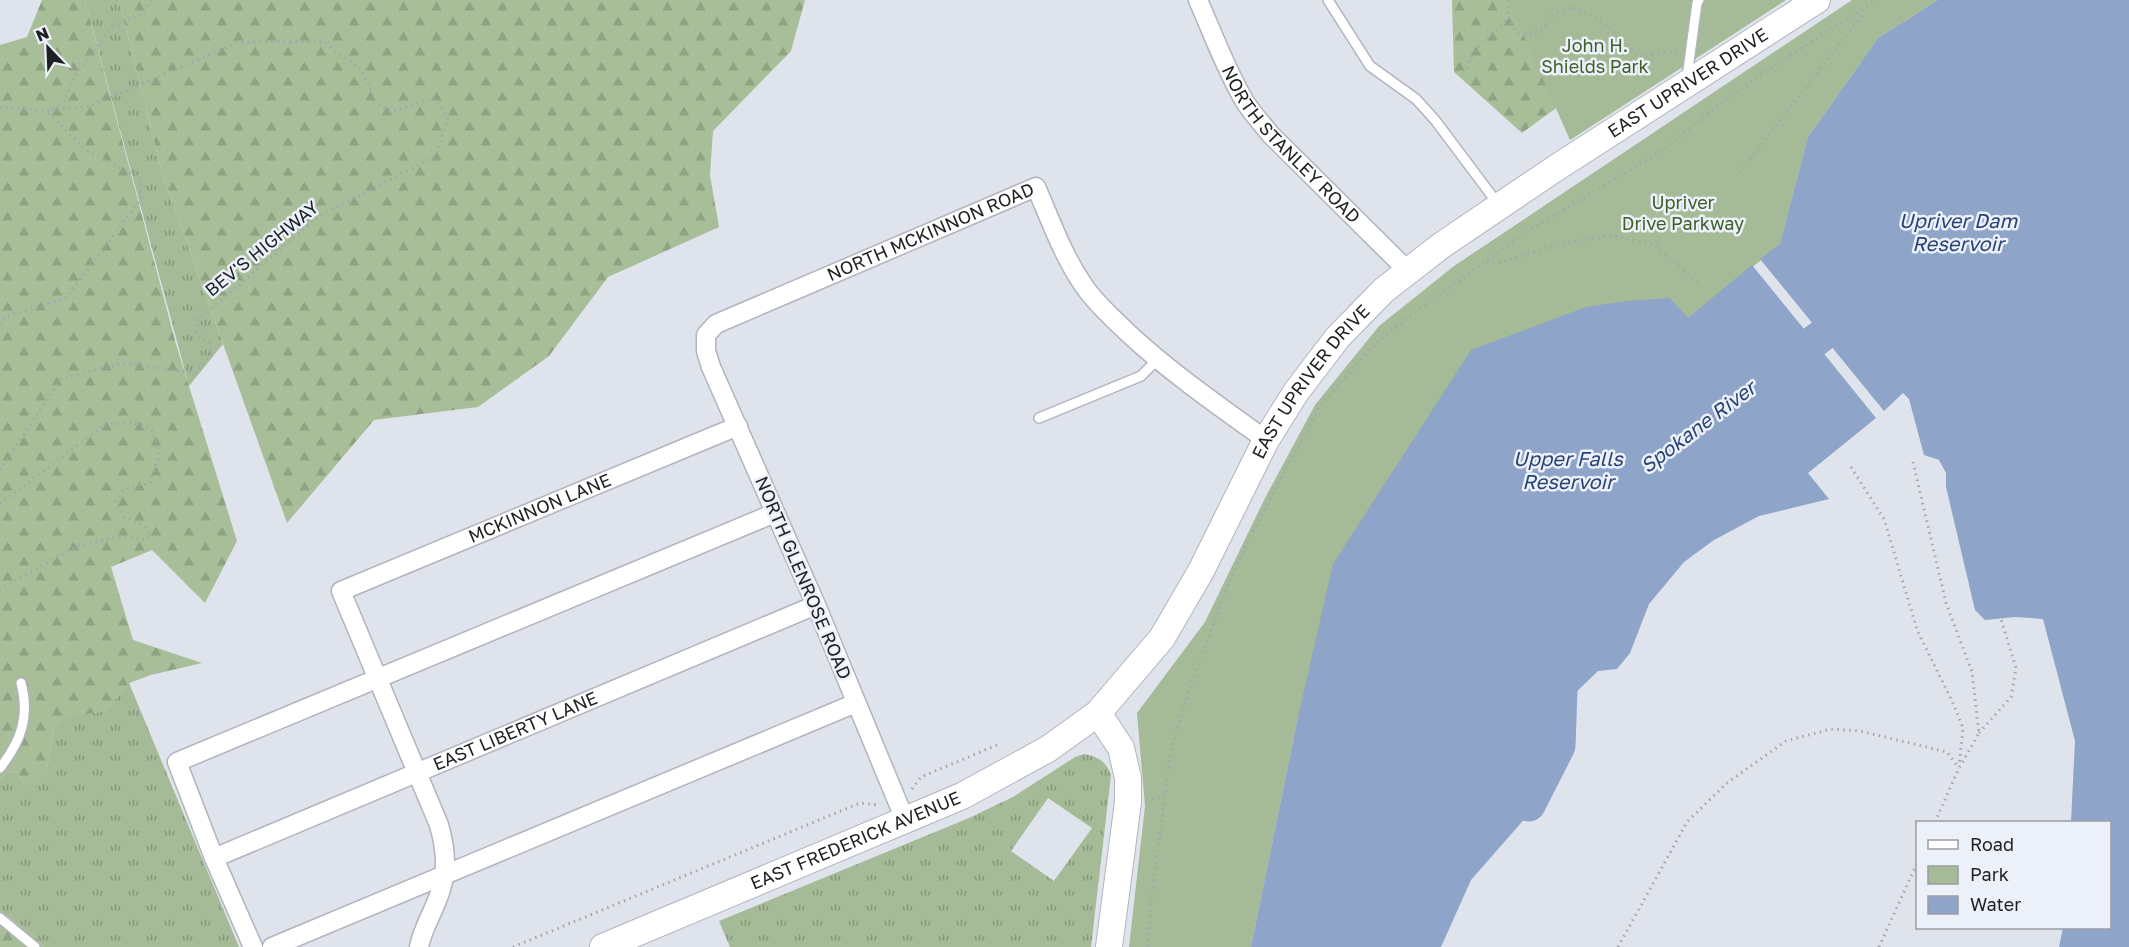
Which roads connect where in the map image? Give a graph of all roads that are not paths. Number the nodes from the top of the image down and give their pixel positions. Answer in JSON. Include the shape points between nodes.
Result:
{"nodes":[{"id":1,"x":1198,"y":0,"type":"edge"},
{"id":2,"x":1328,"y":0,"type":"edge"},
{"id":3,"x":1699,"y":0,"type":"edge"},
{"id":4,"x":1817,"y":0,"type":"edge"},
{"id":5,"x":1686,"y":85,"type":"junction"},
{"id":6,"x":1500,"y":206,"type":"junction"},
{"id":7,"x":1408,"y":271,"type":"junction"},
{"id":8,"x":706,"y":335,"type":"joint"},
{"id":9,"x":1158,"y":359,"type":"junction"},
{"id":10,"x":1039,"y":418,"type":"dead end"},
{"id":11,"x":738,"y":426,"type":"junction"},
{"id":12,"x":1266,"y":440,"type":"junction"},
{"id":13,"x":775,"y":513,"type":"junction"},
{"id":14,"x":816,"y":605,"type":"junction"},
{"id":15,"x":377,"y":679,"type":"junction"},
{"id":16,"x":21,"y":683,"type":"dead end"},
{"id":17,"x":856,"y":703,"type":"junction"},
{"id":18,"x":1098,"y":713,"type":"junction"},
{"id":19,"x":0,"y":768,"type":"edge"},
{"id":20,"x":416,"y":772,"type":"junction"},
{"id":21,"x":905,"y":820,"type":"junction"},
{"id":22,"x":214,"y":858,"type":"junction"},
{"id":23,"x":444,"y":875,"type":"junction"},
{"id":24,"x":0,"y":918,"type":"edge"},
{"id":25,"x":35,"y":947,"type":"edge"},
{"id":26,"x":253,"y":947,"type":"edge"},
{"id":27,"x":272,"y":947,"type":"edge"},
{"id":28,"x":419,"y":947,"type":"edge"},
{"id":29,"x":603,"y":947,"type":"edge"},
{"id":30,"x":1109,"y":947,"type":"edge"}],
"edges":[{"from":1,"to":7,"type":"street","name":"NORTH STANLEY ROAD","via":[[1224,62],[1258,119]]},
{"from":2,"to":6,"type":"lane","via":[[1370,66],[1416,99]]},
{"from":3,"to":5,"type":"lane"},
{"from":4,"to":5,"type":"main road","name":"EAST UPRIVER DRIVE"},
{"from":5,"to":6,"type":"main road","name":"EAST UPRIVER DRIVE"},
{"from":6,"to":7,"type":"main road","name":"EAST UPRIVER DRIVE"},
{"from":7,"to":12,"type":"main road","name":"EAST UPRIVER DRIVE","via":[[1338,337]]},
{"from":8,"to":9,"type":"street","name":"NORTH MCKINNON ROAD","via":[[716,324],[1036,187],[1085,288],[1104,311]]},
{"from":8,"to":11,"type":"street","name":"NORTH GLENROSE ROAD","via":[[711,367]]},
{"from":9,"to":10,"type":"lane","via":[[1141,376]]},
{"from":9,"to":12,"type":"street","name":"NORTH MCKINNON ROAD"},
{"from":11,"to":13,"type":"street","name":"NORTH GLENROSE ROAD"},
{"from":11,"to":15,"type":"street","name":"MCKINNON LANE","via":[[341,591]]},
{"from":12,"to":18,"type":"main road","name":"EAST UPRIVER DRIVE","via":[[1202,571],[1162,638]]},
{"from":13,"to":14,"type":"street","name":"NORTH GLENROSE ROAD"},
{"from":13,"to":15,"type":"street"},
{"from":14,"to":17,"type":"street","name":"NORTH GLENROSE ROAD"},
{"from":14,"to":20,"type":"street","name":"EAST LIBERTY LANE"},
{"from":15,"to":20,"type":"street"},
{"from":15,"to":22,"type":"street","via":[[177,762]]},
{"from":16,"to":19,"type":"lane","via":[[26,700],[22,726],[16,747]]},
{"from":17,"to":21,"type":"street","name":"NORTH GLENROSE ROAD"},
{"from":17,"to":23,"type":"street"},
{"from":18,"to":21,"type":"main road","name":"EAST FREDERICK AVENUE","via":[[1039,754],[962,796]]},
{"from":18,"to":30,"type":"main road","via":[[1121,748],[1128,778]]},
{"from":20,"to":22,"type":"street","name":"EAST LIBERTY LANE"},
{"from":20,"to":23,"type":"street","via":[[446,849]]},
{"from":21,"to":29,"type":"main road","name":"EAST FREDERICK AVENUE"},
{"from":22,"to":26,"type":"street"},
{"from":23,"to":27,"type":"street"},
{"from":23,"to":28,"type":"street"},
{"from":24,"to":25,"type":"lane"}]}
